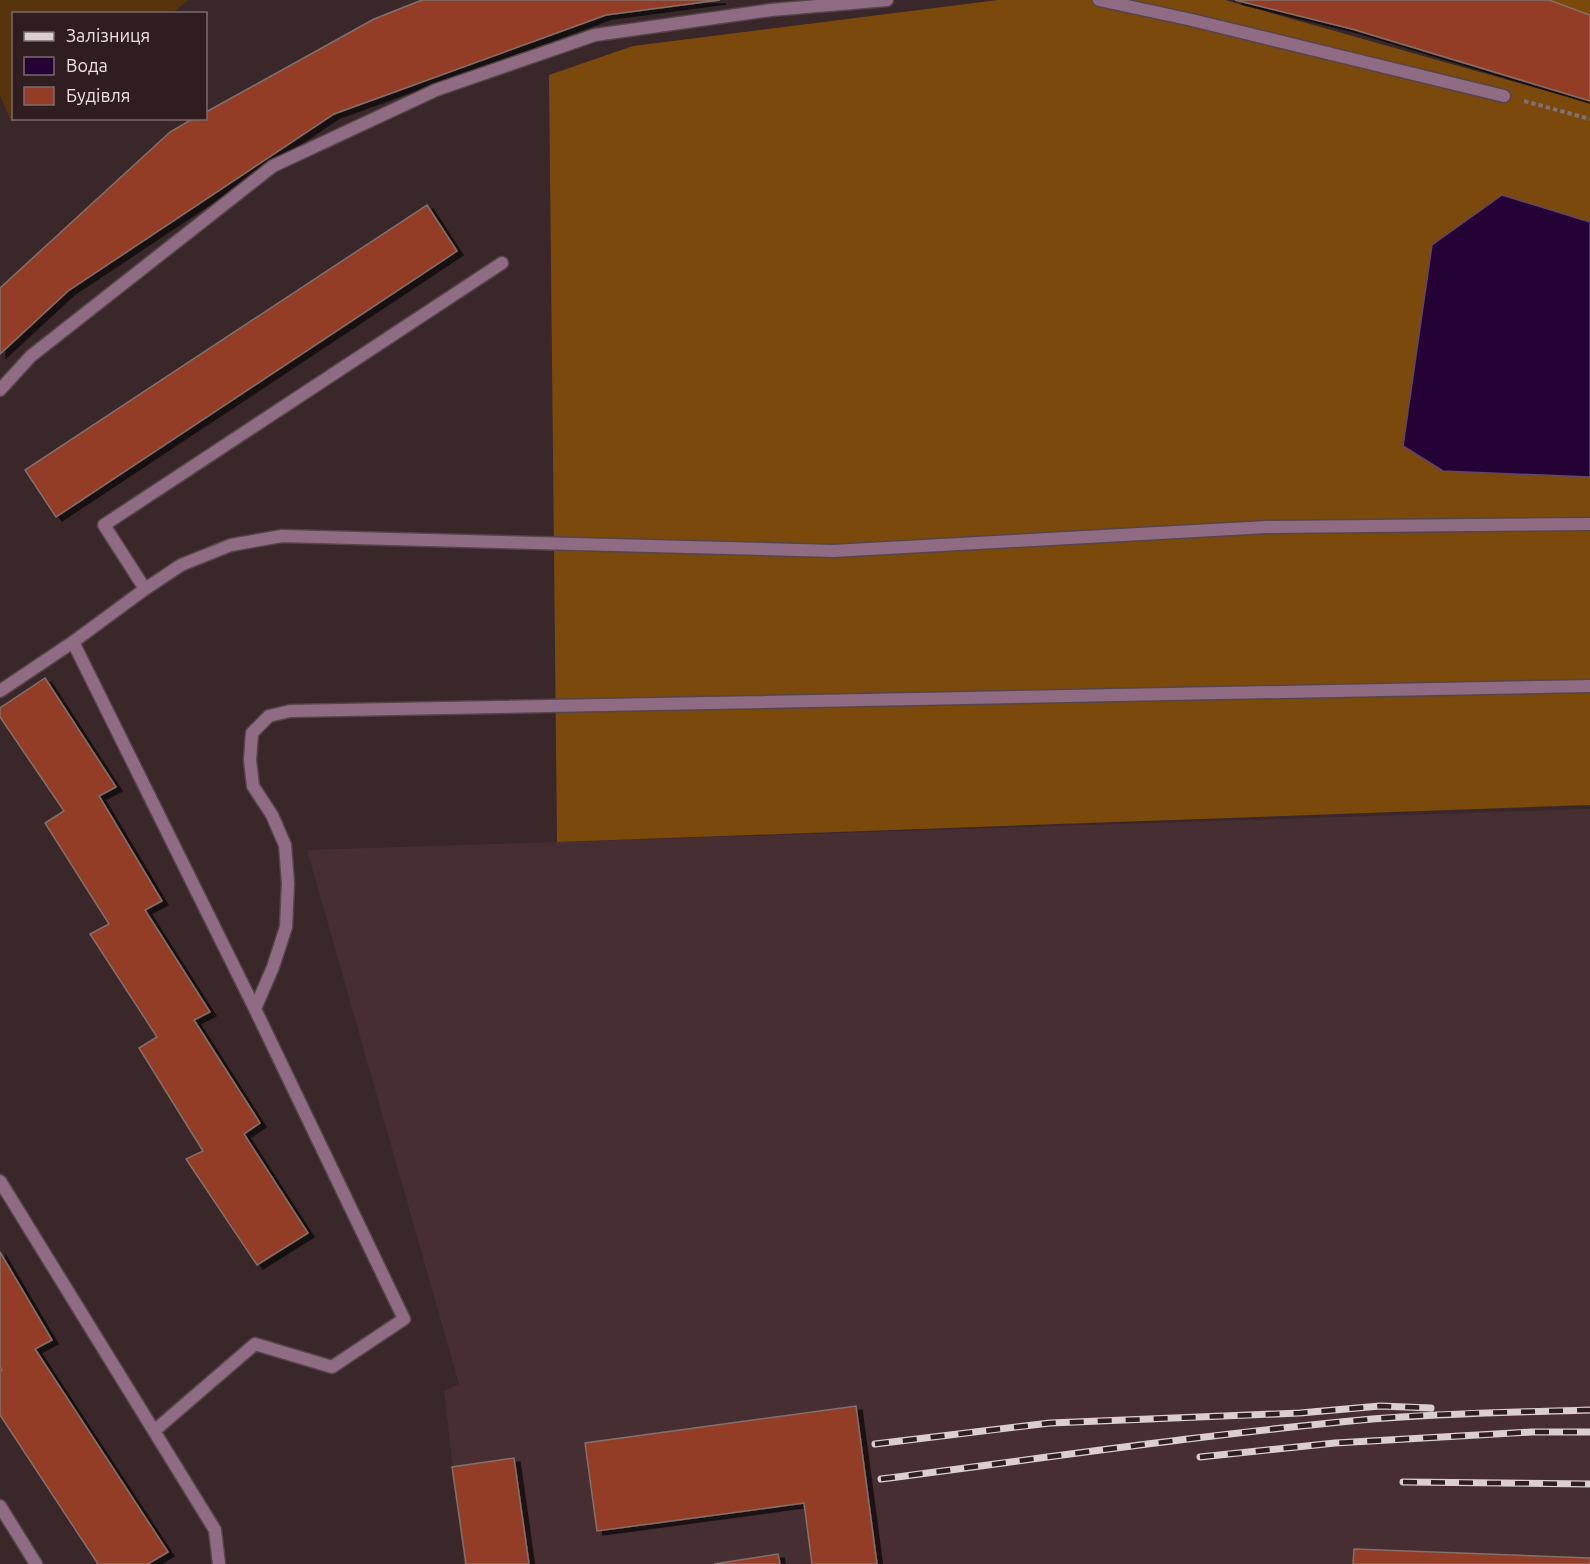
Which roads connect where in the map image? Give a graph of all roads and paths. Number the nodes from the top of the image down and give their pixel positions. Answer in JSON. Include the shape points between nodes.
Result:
{"nodes":[{"id":1,"x":887,"y":0,"type":"edge"},
{"id":2,"x":1099,"y":0,"type":"edge"},
{"id":3,"x":1504,"y":96,"type":"joint"},
{"id":4,"x":1590,"y":119,"type":"edge"},
{"id":5,"x":502,"y":263,"type":"dead end"},
{"id":6,"x":0,"y":390,"type":"edge"},
{"id":7,"x":1590,"y":524,"type":"edge"},
{"id":8,"x":146,"y":588,"type":"junction"},
{"id":9,"x":73,"y":642,"type":"junction"},
{"id":10,"x":1590,"y":686,"type":"edge"},
{"id":11,"x":0,"y":691,"type":"edge"},
{"id":12,"x":255,"y":1009,"type":"junction"},
{"id":13,"x":0,"y":1181,"type":"edge"},
{"id":14,"x":154,"y":1431,"type":"junction"},
{"id":15,"x":0,"y":1506,"type":"edge"},
{"id":16,"x":36,"y":1564,"type":"edge"},
{"id":17,"x":219,"y":1564,"type":"edge"}],
"edges":[{"from":1,"to":6,"type":"lane","via":[[771,10],[595,35],[436,90],[273,166],[31,356]]},
{"from":2,"to":3,"type":"lane"},
{"from":3,"to":4,"type":"path"},
{"from":5,"to":8,"type":"lane","via":[[104,525]]},
{"from":7,"to":8,"type":"lane","via":[[1267,527],[832,551],[282,536],[231,545],[181,565]]},
{"from":8,"to":9,"type":"lane"},
{"from":9,"to":11,"type":"lane"},
{"from":9,"to":12,"type":"lane"},
{"from":10,"to":12,"type":"lane","via":[[290,711],[269,716],[252,733],[250,760],[253,786],[285,845],[286,927]]},
{"from":12,"to":14,"type":"lane","via":[[404,1318],[332,1367],[255,1344]]},
{"from":13,"to":14,"type":"lane"},
{"from":14,"to":17,"type":"lane","via":[[215,1530]]},
{"from":15,"to":16,"type":"lane"}]}
